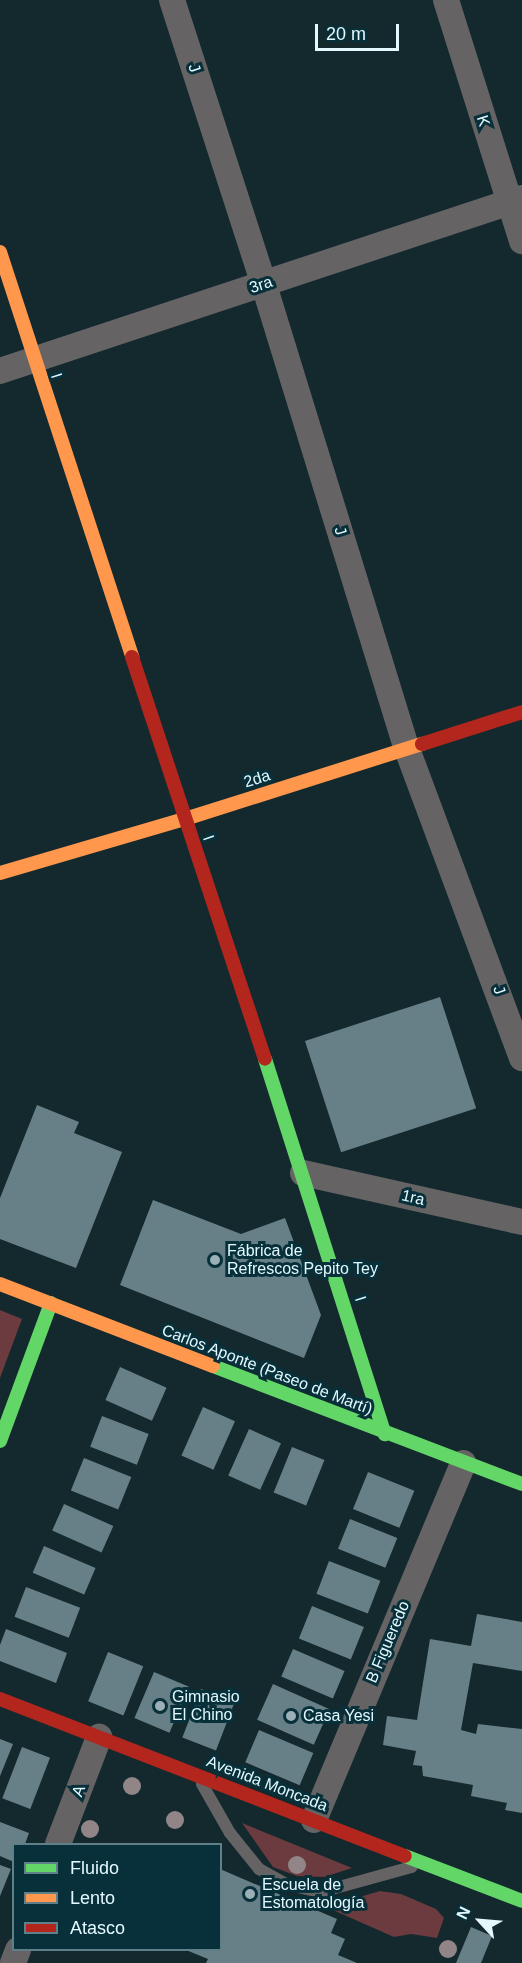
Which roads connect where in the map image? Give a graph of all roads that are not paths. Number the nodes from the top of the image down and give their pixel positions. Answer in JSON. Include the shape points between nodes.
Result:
{"nodes":[{"id":1,"x":172,"y":0,"type":"edge"},
{"id":2,"x":446,"y":0,"type":"edge"},
{"id":3,"x":515,"y":200,"type":"edge"},
{"id":4,"x":522,"y":241,"type":"edge"},
{"id":5,"x":0,"y":252,"type":"edge"},
{"id":6,"x":264,"y":285,"type":"junction"},
{"id":7,"x":33,"y":360,"type":"junction"},
{"id":8,"x":0,"y":371,"type":"edge"},
{"id":9,"x":522,"y":712,"type":"edge"},
{"id":10,"x":407,"y":749,"type":"junction"},
{"id":11,"x":184,"y":819,"type":"junction"},
{"id":12,"x":0,"y":873,"type":"edge"},
{"id":13,"x":522,"y":1058,"type":"edge"},
{"id":14,"x":303,"y":1173,"type":"junction"},
{"id":15,"x":522,"y":1222,"type":"edge"},
{"id":16,"x":0,"y":1284,"type":"edge"},
{"id":17,"x":51,"y":1303,"type":"junction"},
{"id":18,"x":386,"y":1434,"type":"junction"},
{"id":19,"x":0,"y":1441,"type":"edge"},
{"id":20,"x":463,"y":1463,"type":"junction"},
{"id":21,"x":522,"y":1484,"type":"edge"},
{"id":22,"x":0,"y":1699,"type":"edge"},
{"id":23,"x":99,"y":1737,"type":"junction"},
{"id":24,"x":197,"y":1775,"type":"junction"},
{"id":25,"x":314,"y":1820,"type":"junction"},
{"id":26,"x":59,"y":1843,"type":"edge"},
{"id":27,"x":425,"y":1863,"type":"junction"},
{"id":28,"x":522,"y":1901,"type":"edge"}],
"edges":[{"from":1,"to":6,"type":"street","name":"J"},
{"from":2,"to":3,"type":"street","name":"K"},
{"from":3,"to":4,"type":"street","name":"K"},
{"from":3,"to":6,"type":"street","name":"3ra"},
{"from":5,"to":7,"type":"street","name":"I"},
{"from":6,"to":7,"type":"street","name":"3ra"},
{"from":6,"to":10,"type":"street","name":"J"},
{"from":7,"to":8,"type":"street","name":"3ra"},
{"from":7,"to":11,"type":"street","name":"I"},
{"from":9,"to":10,"type":"street","name":"2da"},
{"from":10,"to":11,"type":"street","name":"2da"},
{"from":10,"to":13,"type":"street","name":"J"},
{"from":11,"to":12,"type":"street","name":"2da"},
{"from":11,"to":14,"type":"street","name":"I"},
{"from":14,"to":15,"type":"street","name":"1ra"},
{"from":14,"to":18,"type":"street","name":"I"},
{"from":16,"to":17,"type":"street","name":"Carlos Aponte (Paseo de Martí)"},
{"from":17,"to":18,"type":"street","name":"Carlos Aponte (Paseo de Martí)"},
{"from":17,"to":19,"type":"street"},
{"from":18,"to":20,"type":"street","name":"Carlos Aponte (Paseo de Martí)"},
{"from":20,"to":21,"type":"street","name":"Carlos Aponte (Paseo de Martí)"},
{"from":20,"to":25,"type":"street","name":"B Figueredo"},
{"from":22,"to":23,"type":"street","name":"Avenida Moncada"},
{"from":23,"to":24,"type":"street","name":"Avenida Moncada"},
{"from":23,"to":26,"type":"street","name":"A"},
{"from":24,"to":25,"type":"street","name":"Avenida Moncada"},
{"from":24,"to":27,"type":"lane","via":[[230,1833],[259,1869],[288,1886],[321,1892]]},
{"from":25,"to":27,"type":"street","name":"Avenida Moncada"},
{"from":27,"to":28,"type":"street","name":"Avenida Moncada"}]}
